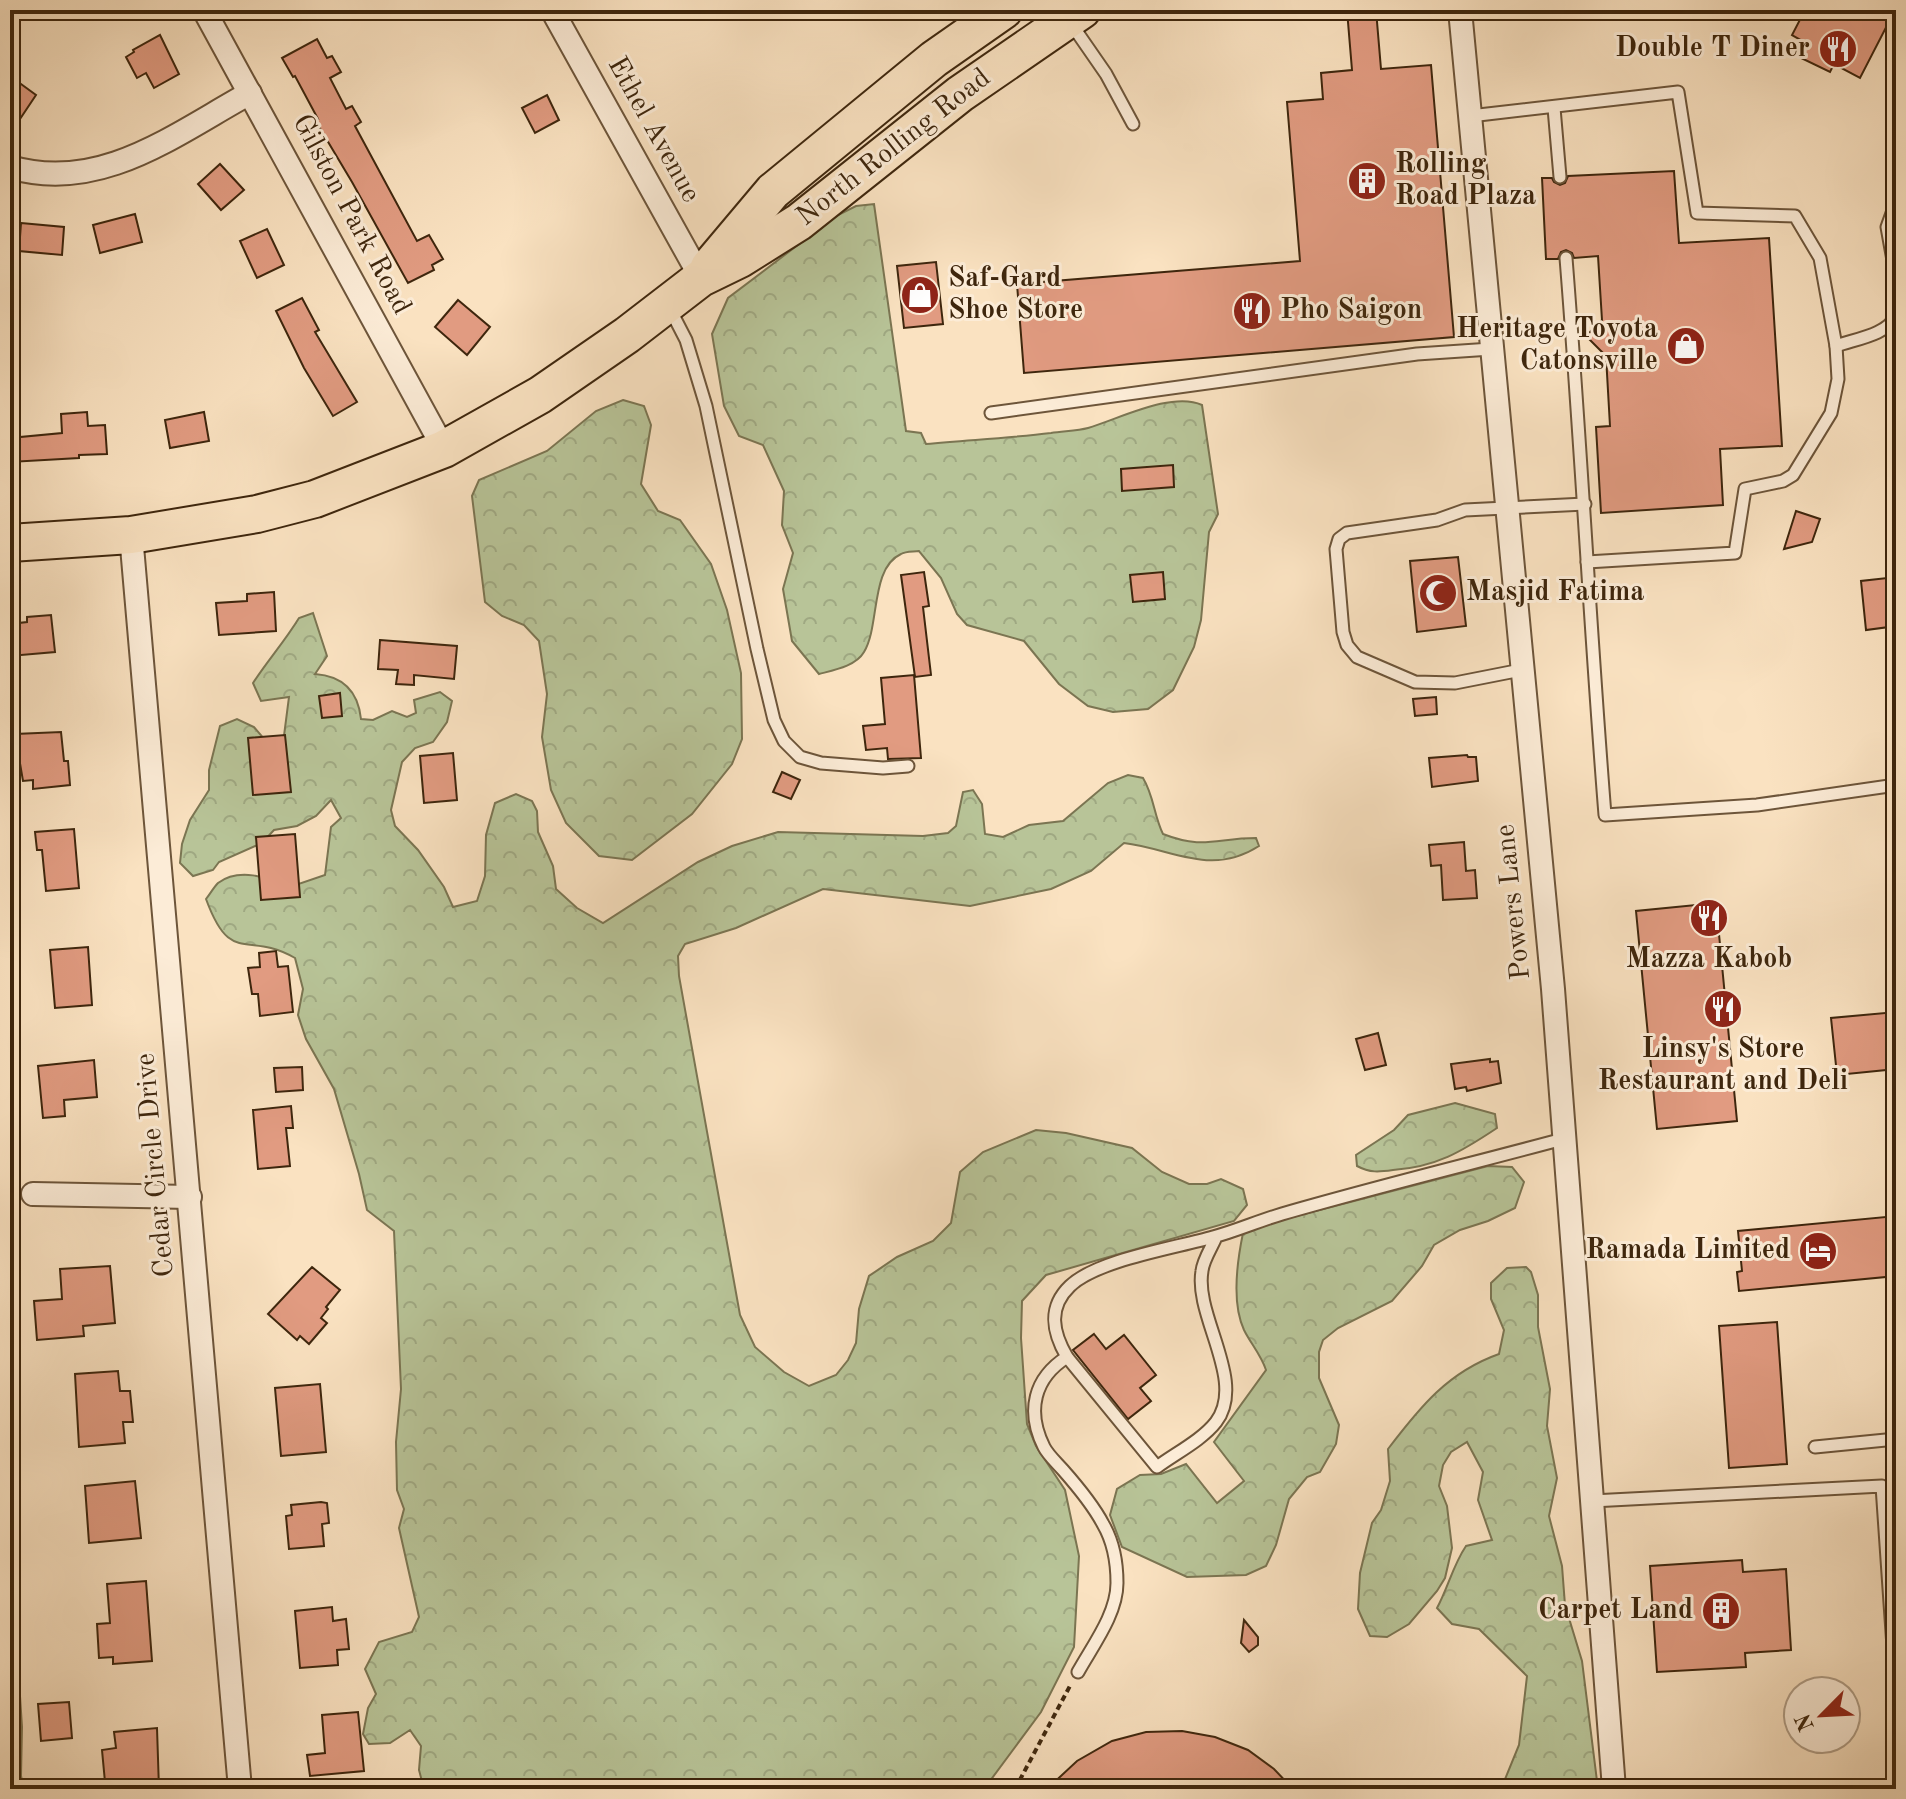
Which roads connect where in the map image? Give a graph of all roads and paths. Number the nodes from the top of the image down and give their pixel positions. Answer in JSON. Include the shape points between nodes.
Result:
{"nodes":[{"id":1,"x":204,"y":10,"type":"edge"},
{"id":2,"x":552,"y":10,"type":"edge"},
{"id":3,"x":1004,"y":10,"type":"edge"},
{"id":4,"x":1460,"y":10,"type":"edge"},
{"id":5,"x":1072,"y":13,"type":"edge"},
{"id":6,"x":250,"y":93,"type":"junction"},
{"id":7,"x":1554,"y":108,"type":"junction"},
{"id":8,"x":1470,"y":116,"type":"junction"},
{"id":9,"x":1133,"y":124,"type":"dead end"},
{"id":10,"x":10,"y":167,"type":"edge"},
{"id":11,"x":1560,"y":177,"type":"dead end"},
{"id":12,"x":1896,"y":202,"type":"edge"},
{"id":13,"x":1566,"y":258,"type":"dead end"},
{"id":14,"x":1896,"y":277,"type":"edge"},
{"id":15,"x":701,"y":278,"type":"junction"},
{"id":16,"x":666,"y":303,"type":"junction"},
{"id":17,"x":1896,"y":316,"type":"edge"},
{"id":18,"x":1836,"y":346,"type":"junction"},
{"id":19,"x":1491,"y":349,"type":"junction"},
{"id":20,"x":991,"y":413,"type":"dead end"},
{"id":21,"x":444,"y":449,"type":"junction"},
{"id":22,"x":1585,"y":504,"type":"junction"},
{"id":23,"x":1505,"y":506,"type":"junction"},
{"id":24,"x":131,"y":535,"type":"junction"},
{"id":25,"x":10,"y":543,"type":"edge"},
{"id":26,"x":1587,"y":562,"type":"junction"},
{"id":27,"x":1521,"y":670,"type":"junction"},
{"id":28,"x":908,"y":766,"type":"dead end"},
{"id":29,"x":1896,"y":785,"type":"edge"},
{"id":30,"x":1563,"y":1139,"type":"junction"},
{"id":31,"x":33,"y":1194,"type":"dead end"},
{"id":32,"x":190,"y":1197,"type":"junction"},
{"id":33,"x":1216,"y":1237,"type":"junction"},
{"id":34,"x":1067,"y":1357,"type":"junction"},
{"id":35,"x":1896,"y":1439,"type":"edge"},
{"id":36,"x":1815,"y":1447,"type":"dead end"},
{"id":37,"x":1592,"y":1501,"type":"junction"},
{"id":38,"x":1896,"y":1646,"type":"edge"},
{"id":39,"x":1078,"y":1672,"type":"joint"},
{"id":40,"x":240,"y":1789,"type":"edge"},
{"id":41,"x":1015,"y":1789,"type":"edge"},
{"id":42,"x":1614,"y":1789,"type":"edge"}],
"edges":[{"from":1,"to":6,"type":"street","name":"Gilston Park Road"},
{"from":2,"to":15,"type":"street","name":"Ethel Avenue"},
{"from":3,"to":15,"type":"main road","name":"North Rolling Road","via":[[934,59],[773,191]]},
{"from":4,"to":8,"type":"street","name":"Powers Lane"},
{"from":5,"to":9,"type":"lane"},
{"from":5,"to":15,"type":"main road","name":"North Rolling Road","via":[[799,222]]},
{"from":6,"to":10,"type":"street","via":[[113,166],[54,175]]},
{"from":6,"to":21,"type":"street","name":"Gilston Park Road"},
{"from":7,"to":8,"type":"lane"},
{"from":7,"to":11,"type":"lane"},
{"from":7,"to":18,"type":"lane","via":[[1678,92],[1697,213],[1795,216],[1820,258]]},
{"from":8,"to":19,"type":"street","name":"Powers Lane"},
{"from":12,"to":14,"type":"lane","via":[[1887,227]]},
{"from":13,"to":22,"type":"lane"},
{"from":15,"to":16,"type":"main road","name":"North Rolling Road"},
{"from":16,"to":21,"type":"main road","name":"North Rolling Road","via":[[583,367]]},
{"from":16,"to":28,"type":"lane","via":[[686,340],[706,406],[754,636],[784,741],[800,757],[821,763]]},
{"from":17,"to":18,"type":"lane","via":[[1882,330]]},
{"from":18,"to":26,"type":"lane","via":[[1838,379],[1831,413],[1793,475],[1745,489],[1735,553]]},
{"from":19,"to":20,"type":"lane","via":[[1417,354]]},
{"from":19,"to":23,"type":"street","name":"Powers Lane"},
{"from":21,"to":24,"type":"main road","name":"North Rolling Road","via":[[315,499],[199,526]]},
{"from":22,"to":23,"type":"lane"},
{"from":22,"to":26,"type":"lane"},
{"from":23,"to":27,"type":"street","name":"Powers Lane"},
{"from":23,"to":27,"type":"lane","via":[[1347,533],[1339,539],[1343,632],[1357,657],[1415,682],[1455,683]]},
{"from":24,"to":25,"type":"main road","name":"North Rolling Road"},
{"from":24,"to":32,"type":"street","name":"Cedar Circle Drive"},
{"from":26,"to":29,"type":"lane","via":[[1605,815],[1757,805]]},
{"from":27,"to":30,"type":"street","name":"Powers Lane"},
{"from":30,"to":33,"type":"lane"},
{"from":30,"to":37,"type":"street","name":"Powers Lane"},
{"from":31,"to":32,"type":"street"},
{"from":32,"to":40,"type":"street","name":"Cedar Circle Drive"},
{"from":33,"to":34,"type":"lane","via":[[1078,1279],[1066,1289],[1054,1316],[1056,1337]]},
{"from":33,"to":34,"type":"lane","via":[[1202,1271],[1203,1292],[1226,1397],[1208,1431],[1157,1467]]},
{"from":34,"to":39,"type":"lane","via":[[1051,1368],[1038,1388],[1038,1431],[1045,1449],[1105,1526],[1117,1585],[1109,1616]]},
{"from":35,"to":36,"type":"lane"},
{"from":37,"to":38,"type":"lane","via":[[1882,1486]]},
{"from":37,"to":42,"type":"street","name":"Powers Lane"},
{"from":39,"to":41,"type":"path"}]}
